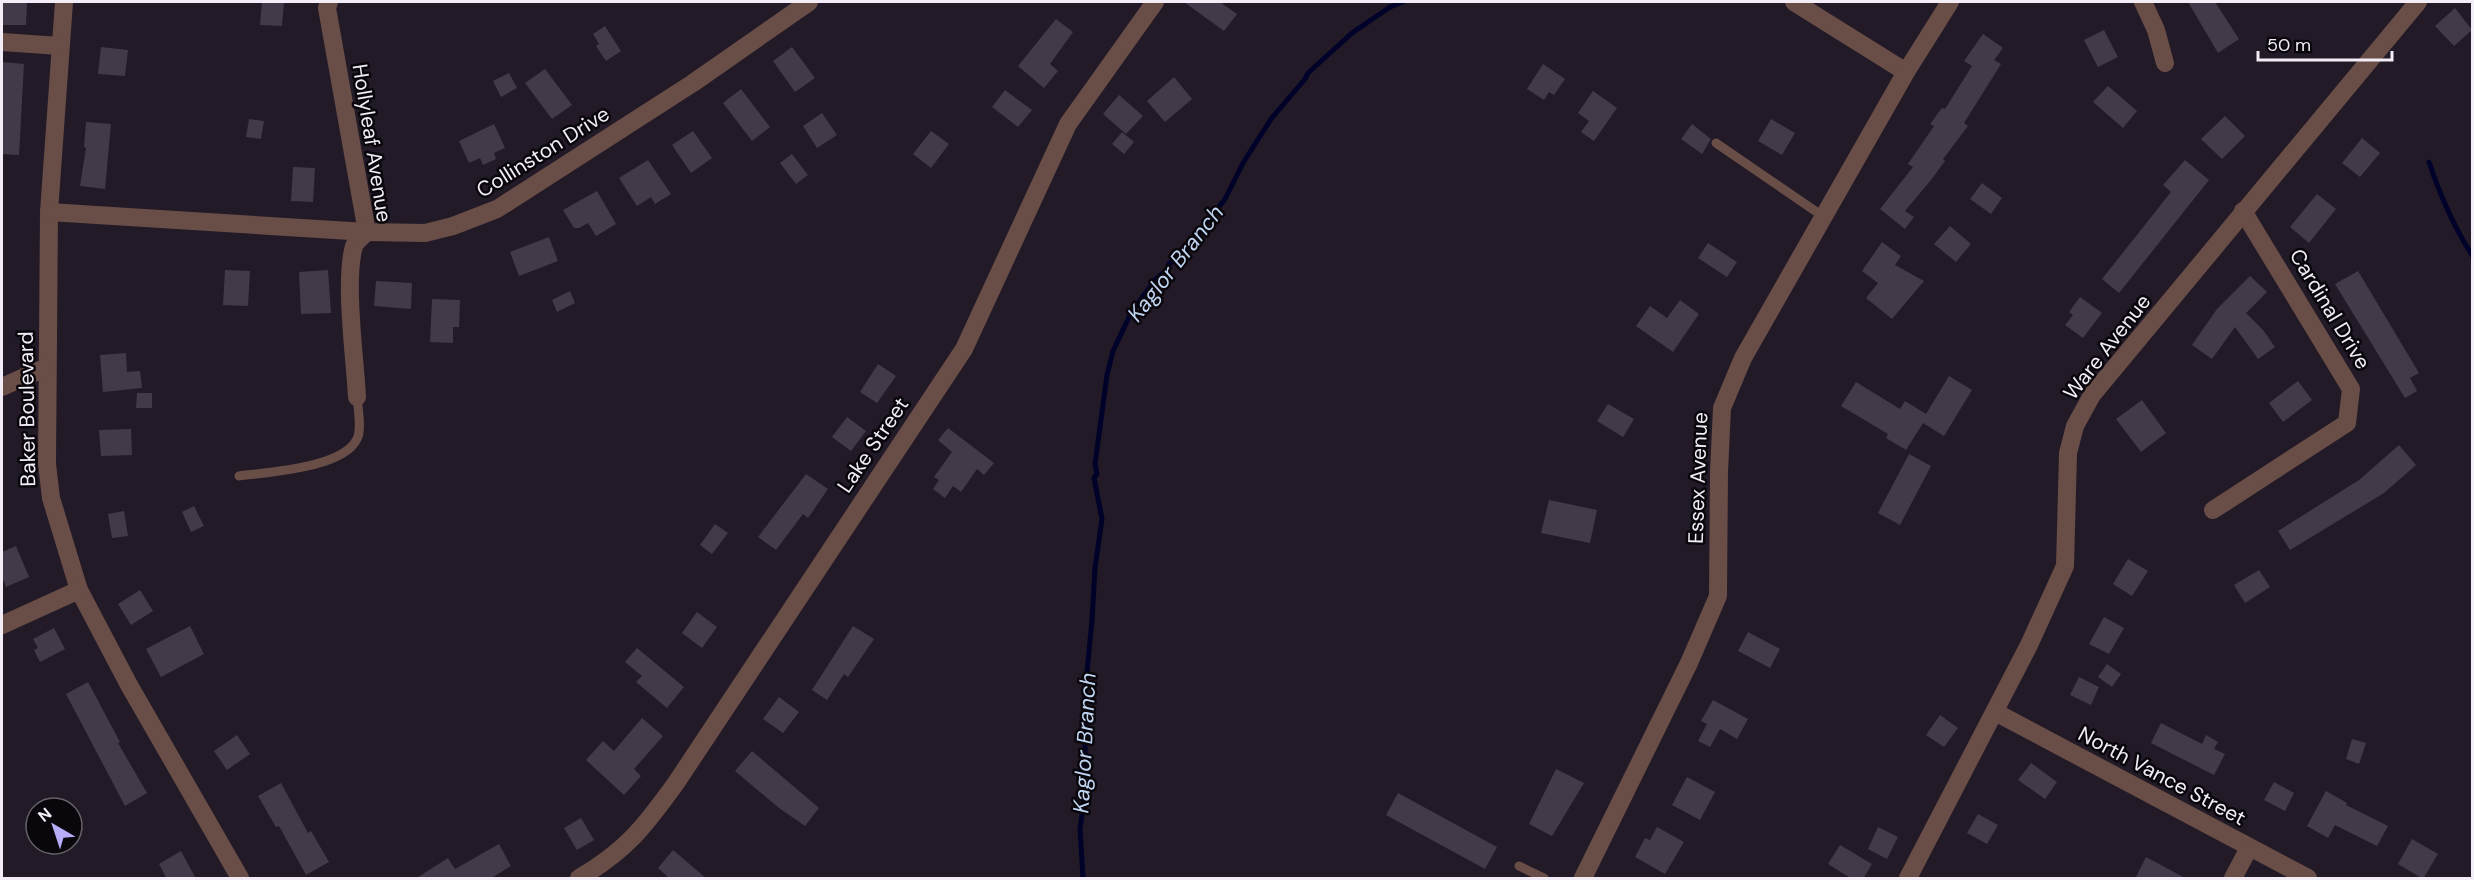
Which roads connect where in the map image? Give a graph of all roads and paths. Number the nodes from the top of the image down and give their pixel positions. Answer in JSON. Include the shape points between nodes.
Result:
{"nodes":[{"id":1,"x":64,"y":2,"type":"edge"},
{"id":2,"x":329,"y":2,"type":"edge"},
{"id":3,"x":809,"y":2,"type":"edge"},
{"id":4,"x":1155,"y":2,"type":"edge"},
{"id":5,"x":1794,"y":2,"type":"edge"},
{"id":6,"x":1950,"y":2,"type":"edge"},
{"id":7,"x":2143,"y":2,"type":"edge"},
{"id":8,"x":2418,"y":2,"type":"edge"},
{"id":9,"x":2,"y":42,"type":"edge"},
{"id":10,"x":60,"y":46,"type":"junction"},
{"id":11,"x":2165,"y":63,"type":"dead end"},
{"id":12,"x":1906,"y":72,"type":"junction"},
{"id":13,"x":1716,"y":143,"type":"dead end"},
{"id":14,"x":2243,"y":211,"type":"junction"},
{"id":15,"x":49,"y":212,"type":"junction"},
{"id":16,"x":1824,"y":217,"type":"junction"},
{"id":17,"x":367,"y":232,"type":"junction"},
{"id":18,"x":47,"y":367,"type":"junction"},
{"id":19,"x":2,"y":387,"type":"edge"},
{"id":20,"x":357,"y":397,"type":"joint"},
{"id":21,"x":239,"y":476,"type":"dead end"},
{"id":22,"x":2214,"y":510,"type":"dead end"},
{"id":23,"x":79,"y":590,"type":"junction"},
{"id":24,"x":2,"y":625,"type":"edge"},
{"id":25,"x":1995,"y":712,"type":"junction"},
{"id":26,"x":2249,"y":848,"type":"junction"},
{"id":27,"x":1519,"y":866,"type":"dead end"},
{"id":28,"x":240,"y":879,"type":"edge"},
{"id":29,"x":579,"y":879,"type":"edge"},
{"id":30,"x":1544,"y":879,"type":"edge"},
{"id":31,"x":1583,"y":879,"type":"edge"},
{"id":32,"x":1908,"y":879,"type":"edge"},
{"id":33,"x":2233,"y":879,"type":"edge"},
{"id":34,"x":2308,"y":879,"type":"edge"}],
"edges":[{"from":1,"to":10,"type":"street","name":"Baker Boulevard"},
{"from":2,"to":17,"type":"street","name":"Hollyleaf Avenue","via":[[332,39]]},
{"from":3,"to":17,"type":"street","name":"Collinston Drive","via":[[693,83],[497,209],[425,233]]},
{"from":4,"to":29,"type":"street","name":"Lake Street","via":[[1068,124],[964,349],[676,783],[641,831],[605,863]]},
{"from":5,"to":12,"type":"street"},
{"from":6,"to":12,"type":"street","name":"Essex Avenue"},
{"from":7,"to":11,"type":"street"},
{"from":8,"to":14,"type":"street","name":"Ware Avenue"},
{"from":9,"to":10,"type":"street"},
{"from":10,"to":15,"type":"street","name":"Baker Boulevard"},
{"from":12,"to":16,"type":"street","name":"Essex Avenue"},
{"from":13,"to":16,"type":"lane"},
{"from":14,"to":22,"type":"street","name":"Cardinal Drive","via":[[2351,388],[2347,423]]},
{"from":14,"to":25,"type":"street","name":"Ware Avenue","via":[[2092,395],[2075,426],[2068,453],[2065,566]]},
{"from":15,"to":17,"type":"street","name":"Collinston Drive"},
{"from":15,"to":18,"type":"street","name":"Baker Boulevard"},
{"from":16,"to":31,"type":"street","name":"Essex Avenue","via":[[1743,358],[1722,408],[1718,596]]},
{"from":17,"to":20,"type":"street","name":"Hollyleaf Avenue","via":[[355,244],[352,266]]},
{"from":18,"to":19,"type":"street"},
{"from":18,"to":23,"type":"street","name":"Baker Boulevard","via":[[51,498]]},
{"from":20,"to":21,"type":"lane","via":[[359,438],[348,452],[302,468]]},
{"from":23,"to":24,"type":"street"},
{"from":23,"to":28,"type":"street","name":"Baker Boulevard"},
{"from":25,"to":26,"type":"street","name":"North Vance Street"},
{"from":25,"to":32,"type":"street","name":"Ware Avenue"},
{"from":26,"to":33,"type":"street"},
{"from":26,"to":34,"type":"street","name":"North Vance Street"},
{"from":27,"to":30,"type":"lane"}]}
